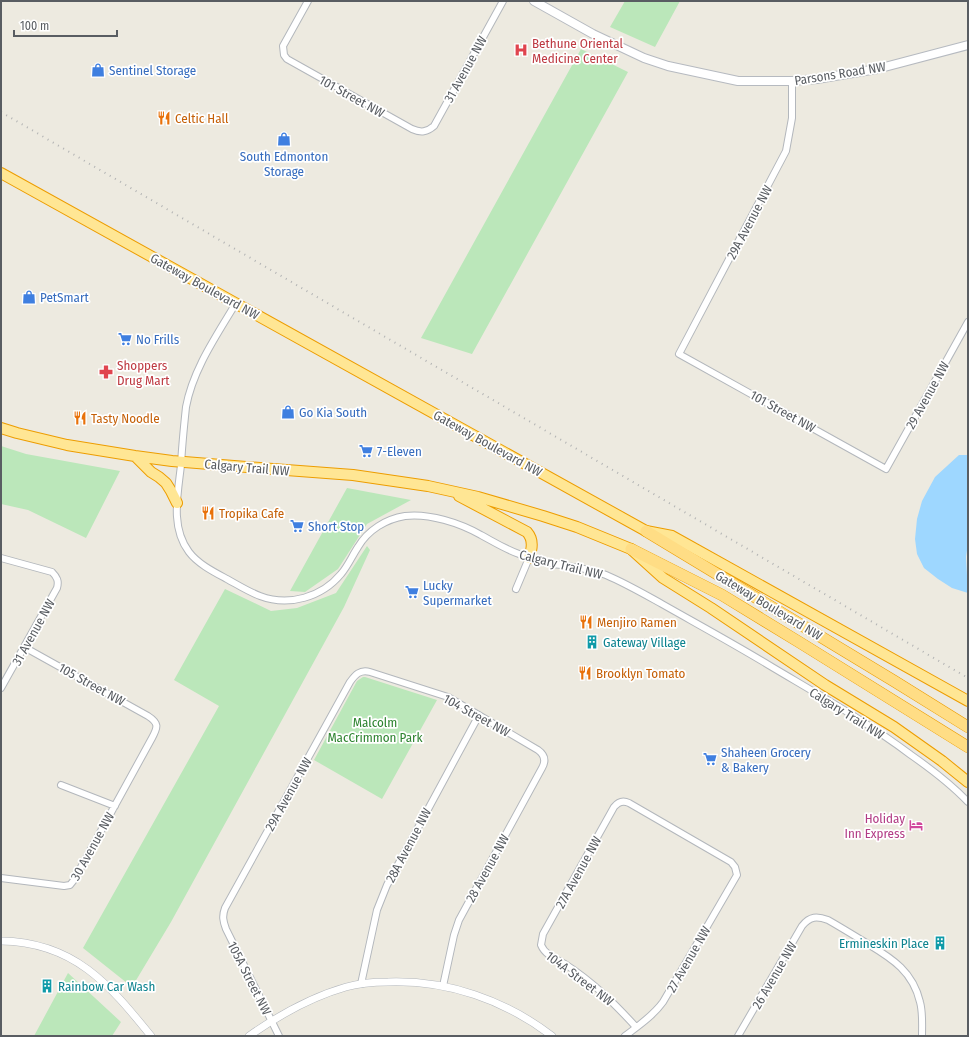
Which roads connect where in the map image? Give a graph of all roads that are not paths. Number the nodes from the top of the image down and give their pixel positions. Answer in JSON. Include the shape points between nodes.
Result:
{"nodes":[{"id":1,"x":308,"y":1,"type":"edge"},
{"id":2,"x":503,"y":1,"type":"edge"},
{"id":3,"x":534,"y":1,"type":"edge"},
{"id":4,"x":968,"y":45,"type":"edge"},
{"id":5,"x":792,"y":82,"type":"junction"},
{"id":6,"x":423,"y":132,"type":"joint"},
{"id":7,"x":1,"y":172,"type":"edge"},
{"id":8,"x":236,"y":303,"type":"junction"},
{"id":9,"x":968,"y":322,"type":"edge"},
{"id":10,"x":679,"y":354,"type":"joint"},
{"id":11,"x":1,"y":428,"type":"edge"},
{"id":12,"x":135,"y":456,"type":"junction"},
{"id":13,"x":181,"y":461,"type":"junction"},
{"id":14,"x":886,"y":469,"type":"joint"},
{"id":15,"x":446,"y":490,"type":"junction"},
{"id":16,"x":177,"y":503,"type":"junction"},
{"id":17,"x":646,"y":531,"type":"junction"},
{"id":18,"x":631,"y":549,"type":"junction"},
{"id":19,"x":1,"y":558,"type":"edge"},
{"id":20,"x":529,"y":558,"type":"junction"},
{"id":21,"x":516,"y":589,"type":"dead end"},
{"id":22,"x":24,"y":647,"type":"junction"},
{"id":23,"x":359,"y":672,"type":"joint"},
{"id":24,"x":1,"y":688,"type":"edge"},
{"id":25,"x":968,"y":701,"type":"edge"},
{"id":26,"x":479,"y":715,"type":"junction"},
{"id":27,"x":157,"y":725,"type":"joint"},
{"id":28,"x":968,"y":727,"type":"edge"},
{"id":29,"x":968,"y":748,"type":"edge"},
{"id":30,"x":544,"y":757,"type":"joint"},
{"id":31,"x":968,"y":782,"type":"edge"},
{"id":32,"x":61,"y":785,"type":"dead end"},
{"id":33,"x":621,"y":802,"type":"joint"},
{"id":34,"x":968,"y":802,"type":"edge"},
{"id":35,"x":115,"y":806,"type":"junction"},
{"id":36,"x":1,"y":878,"type":"edge"},
{"id":37,"x":222,"y":919,"type":"joint"},
{"id":38,"x":1,"y":941,"type":"edge"},
{"id":39,"x":541,"y":945,"type":"joint"},
{"id":40,"x":361,"y":984,"type":"junction"},
{"id":41,"x":443,"y":986,"type":"junction"},
{"id":42,"x":272,"y":1021,"type":"junction"},
{"id":43,"x":636,"y":1027,"type":"junction"},
{"id":44,"x":151,"y":1036,"type":"edge"},
{"id":45,"x":249,"y":1036,"type":"edge"},
{"id":46,"x":280,"y":1036,"type":"edge"},
{"id":47,"x":552,"y":1036,"type":"edge"},
{"id":48,"x":625,"y":1036,"type":"edge"},
{"id":49,"x":738,"y":1036,"type":"edge"},
{"id":50,"x":922,"y":1036,"type":"edge"}],
"edges":[{"from":1,"to":6,"type":"street","name":"101 Street NW","via":[[283,46],[284,55],[290,62],[415,131]]},
{"from":2,"to":6,"type":"street","name":"31 Avenue NW","via":[[434,126]]},
{"from":3,"to":5,"type":"main road","name":"Parsons Road NW","via":[[611,43],[661,64],[738,81]]},
{"from":4,"to":5,"type":"main road","name":"Parsons Road NW","via":[[877,69]]},
{"from":5,"to":10,"type":"street","name":"29A Avenue NW","via":[[792,118],[786,151]]},
{"from":7,"to":8,"type":"highway","name":"Gateway Boulevard NW"},
{"from":8,"to":13,"type":"street","via":[[191,387],[186,407]]},
{"from":8,"to":17,"type":"highway","name":"Gateway Boulevard NW"},
{"from":9,"to":14,"type":"street","name":"29 Avenue NW"},
{"from":10,"to":14,"type":"street","name":"101 Street NW"},
{"from":11,"to":12,"type":"highway","name":"Calgary Trail NW","via":[[67,446]]},
{"from":12,"to":13,"type":"highway","name":"Calgary Trail NW"},
{"from":12,"to":16,"type":"highway","via":[[166,483]]},
{"from":13,"to":15,"type":"highway","name":"Calgary Trail NW","via":[[353,475]]},
{"from":13,"to":16,"type":"street","name":"Calgary Trail NW"},
{"from":15,"to":18,"type":"highway","name":"Calgary Trail NW","via":[[560,521]]},
{"from":15,"to":20,"type":"highway","via":[[527,532],[532,541]]},
{"from":16,"to":20,"type":"street","name":"Calgary Trail NW","via":[[181,535],[194,558],[244,589],[276,601],[299,600],[328,587],[343,572],[364,538],[381,524],[400,517],[431,517],[460,525]]},
{"from":17,"to":25,"type":"highway","via":[[672,536]]},
{"from":17,"to":28,"type":"highway","name":"Gateway Boulevard NW"},
{"from":18,"to":29,"type":"highway","name":"Calgary Trail NW","via":[[728,599]]},
{"from":18,"to":31,"type":"highway","via":[[663,578],[825,685],[894,727]]},
{"from":19,"to":22,"type":"street","name":"31 Avenue NW","via":[[48,570],[58,581],[57,588]]},
{"from":20,"to":21,"type":"street"},
{"from":20,"to":34,"type":"street","name":"Calgary Trail NW","via":[[608,576],[700,625],[851,714],[955,788]]},
{"from":22,"to":24,"type":"street","name":"31 Avenue NW"},
{"from":22,"to":27,"type":"street","name":"105 Street NW","via":[[148,716]]},
{"from":23,"to":26,"type":"street","name":"104 Street NW","via":[[367,671],[448,697]]},
{"from":23,"to":37,"type":"street","name":"29A Avenue NW","via":[[350,682],[225,908]]},
{"from":26,"to":30,"type":"street","name":"104 Street NW","via":[[538,750]]},
{"from":26,"to":40,"type":"street","name":"28A Avenue NW","via":[[387,885],[377,910]]},
{"from":27,"to":35,"type":"street","name":"30 Avenue NW"},
{"from":30,"to":41,"type":"street","name":"28 Avenue NW","via":[[542,768],[459,920]]},
{"from":32,"to":35,"type":"street","name":"30 Avenue NW"},
{"from":33,"to":39,"type":"street","name":"27A Avenue NW","via":[[614,807],[599,833],[543,934]]},
{"from":33,"to":43,"type":"street","name":"27 Avenue NW","via":[[629,802],[731,862],[737,870],[736,877],[663,1002],[653,1014]]},
{"from":35,"to":36,"type":"street","name":"30 Avenue NW","via":[[74,880],[68,886]]},
{"from":37,"to":42,"type":"street","name":"105A Street NW"},
{"from":38,"to":44,"type":"street","via":[[43,947],[79,963],[110,988]]},
{"from":39,"to":43,"type":"street","name":"104A Street NW","via":[[547,953],[603,992]]},
{"from":40,"to":41,"type":"street","via":[[404,982]]},
{"from":40,"to":42,"type":"street","via":[[318,997]]},
{"from":41,"to":47,"type":"street","via":[[498,1003]]},
{"from":42,"to":45,"type":"street"},
{"from":42,"to":46,"type":"street","name":"105A Street NW"},
{"from":43,"to":48,"type":"street","name":"27 Avenue NW"},
{"from":49,"to":50,"type":"street","name":"26 Avenue NW","via":[[802,926],[814,918],[828,920],[892,959],[906,972],[920,1002]]}]}
